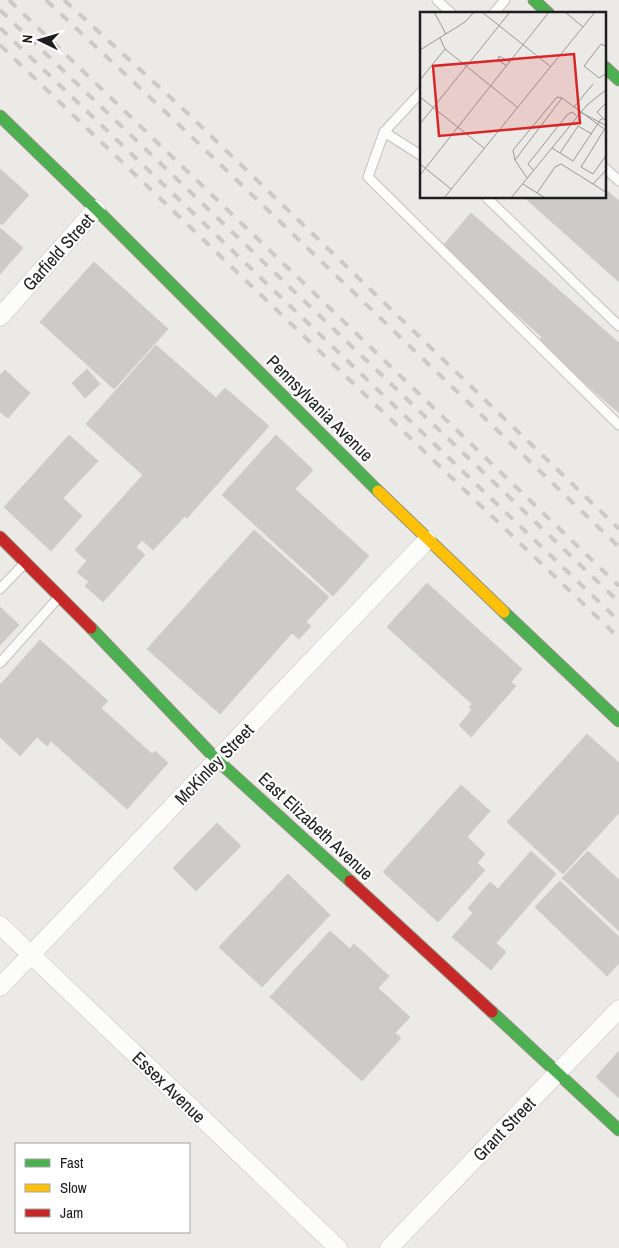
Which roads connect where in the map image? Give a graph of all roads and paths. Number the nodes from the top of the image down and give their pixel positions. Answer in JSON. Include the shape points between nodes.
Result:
{"nodes":[{"id":1,"x":437,"y":0,"type":"edge"},
{"id":2,"x":505,"y":0,"type":"edge"},
{"id":3,"x":534,"y":0,"type":"edge"},
{"id":4,"x":450,"y":12,"type":"edge"},
{"id":5,"x":495,"y":12,"type":"edge"},
{"id":6,"x":547,"y":12,"type":"edge"},
{"id":7,"x":606,"y":68,"type":"edge"},
{"id":8,"x":619,"y":80,"type":"edge"},
{"id":9,"x":420,"y":93,"type":"edge"},
{"id":10,"x":0,"y":116,"type":"edge"},
{"id":11,"x":384,"y":132,"type":"junction"},
{"id":12,"x":420,"y":155,"type":"edge"},
{"id":13,"x":606,"y":169,"type":"edge"},
{"id":14,"x":619,"y":181,"type":"edge"},
{"id":15,"x":488,"y":199,"type":"edge"},
{"id":16,"x":96,"y":209,"type":"junction"},
{"id":17,"x":0,"y":317,"type":"edge"},
{"id":18,"x":619,"y":326,"type":"edge"},
{"id":19,"x":619,"y":425,"type":"edge"},
{"id":20,"x":0,"y":537,"type":"edge"},
{"id":21,"x":427,"y":540,"type":"junction"},
{"id":22,"x":26,"y":562,"type":"junction"},
{"id":23,"x":0,"y":589,"type":"edge"},
{"id":24,"x":60,"y":595,"type":"junction"},
{"id":25,"x":0,"y":663,"type":"edge"},
{"id":26,"x":619,"y":721,"type":"edge"},
{"id":27,"x":218,"y":760,"type":"junction"},
{"id":28,"x":0,"y":925,"type":"edge"},
{"id":29,"x":32,"y":956,"type":"junction"},
{"id":30,"x":0,"y":987,"type":"edge"},
{"id":31,"x":619,"y":1009,"type":"edge"},
{"id":32,"x":559,"y":1073,"type":"junction"},
{"id":33,"x":619,"y":1130,"type":"edge"},
{"id":34,"x":338,"y":1248,"type":"edge"},
{"id":35,"x":389,"y":1248,"type":"edge"}],
"edges":[{"from":1,"to":4,"type":"lane"},
{"from":2,"to":5,"type":"lane"},
{"from":3,"to":6,"type":"street"},
{"from":7,"to":8,"type":"street"},
{"from":9,"to":11,"type":"lane"},
{"from":10,"to":16,"type":"street","name":"Pennsylvania Avenue"},
{"from":11,"to":12,"type":"lane"},
{"from":11,"to":19,"type":"lane","via":[[368,177]]},
{"from":13,"to":14,"type":"lane"},
{"from":15,"to":18,"type":"lane"},
{"from":16,"to":17,"type":"street","name":"Garfield Street"},
{"from":16,"to":21,"type":"street","name":"Pennsylvania Avenue"},
{"from":20,"to":22,"type":"street","name":"East Elizabeth Avenue"},
{"from":21,"to":26,"type":"street","name":"Pennsylvania Avenue"},
{"from":21,"to":27,"type":"street","name":"McKinley Street"},
{"from":22,"to":23,"type":"lane"},
{"from":22,"to":24,"type":"street","name":"East Elizabeth Avenue"},
{"from":24,"to":25,"type":"lane"},
{"from":24,"to":27,"type":"street","name":"East Elizabeth Avenue"},
{"from":27,"to":29,"type":"street","name":"McKinley Street"},
{"from":27,"to":32,"type":"street","name":"East Elizabeth Avenue"},
{"from":28,"to":29,"type":"street","name":"Essex Avenue"},
{"from":29,"to":30,"type":"street","name":"McKinley Street"},
{"from":29,"to":34,"type":"street","name":"Essex Avenue"},
{"from":31,"to":32,"type":"street","name":"Grant Street"},
{"from":32,"to":33,"type":"street","name":"East Elizabeth Avenue"},
{"from":32,"to":35,"type":"street","name":"Grant Street"}]}
